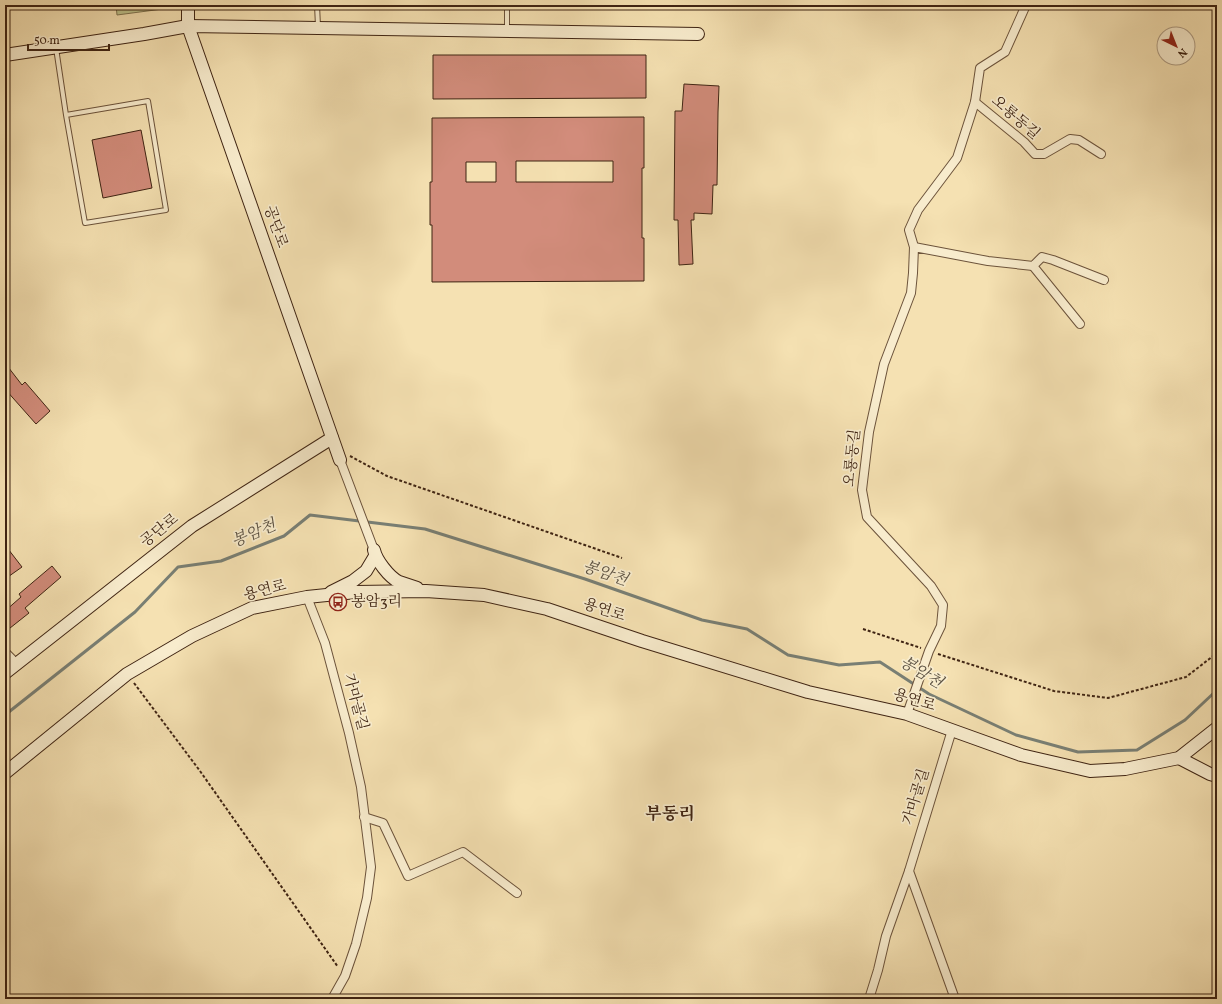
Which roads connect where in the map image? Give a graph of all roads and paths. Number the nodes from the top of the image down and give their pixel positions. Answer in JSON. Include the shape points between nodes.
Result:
{"nodes":[{"id":1,"x":188,"y":5,"type":"edge"},
{"id":2,"x":317,"y":5,"type":"edge"},
{"id":3,"x":507,"y":5,"type":"edge"},
{"id":4,"x":1026,"y":5,"type":"edge"},
{"id":5,"x":188,"y":26,"type":"junction"},
{"id":6,"x":318,"y":28,"type":"junction"},
{"id":7,"x":507,"y":32,"type":"junction"},
{"id":8,"x":698,"y":34,"type":"dead end"},
{"id":9,"x":56,"y":48,"type":"junction"},
{"id":10,"x":5,"y":55,"type":"edge"},
{"id":11,"x":976,"y":102,"type":"junction"},
{"id":12,"x":66,"y":115,"type":"junction"},
{"id":13,"x":1100,"y":154,"type":"dead end"},
{"id":14,"x":914,"y":247,"type":"junction"},
{"id":15,"x":1033,"y":266,"type":"junction"},
{"id":16,"x":1104,"y":280,"type":"dead end"},
{"id":17,"x":1080,"y":324,"type":"dead end"},
{"id":18,"x":334,"y":443,"type":"junction"},
{"id":19,"x":340,"y":460,"type":"joint"},
{"id":20,"x":375,"y":553,"type":"junction"},
{"id":21,"x":622,"y":558,"type":"dead end"},
{"id":22,"x":426,"y":591,"type":"junction"},
{"id":23,"x":324,"y":596,"type":"junction"},
{"id":24,"x":308,"y":597,"type":"junction"},
{"id":25,"x":863,"y":630,"type":"dead end"},
{"id":26,"x":929,"y":651,"type":"junction"},
{"id":27,"x":5,"y":652,"type":"edge"},
{"id":28,"x":1217,"y":653,"type":"edge"},
{"id":29,"x":17,"y":664,"type":"junction"},
{"id":30,"x":5,"y":673,"type":"edge"},
{"id":31,"x":127,"y":674,"type":"junction"},
{"id":32,"x":908,"y":714,"type":"junction"},
{"id":33,"x":1217,"y":728,"type":"edge"},
{"id":34,"x":951,"y":735,"type":"junction"},
{"id":35,"x":1179,"y":758,"type":"junction"},
{"id":36,"x":5,"y":773,"type":"edge"},
{"id":37,"x":1217,"y":776,"type":"edge"},
{"id":38,"x":364,"y":817,"type":"junction"},
{"id":39,"x":909,"y":871,"type":"junction"},
{"id":40,"x":517,"y":893,"type":"dead end"},
{"id":41,"x":345,"y":976,"type":"junction"},
{"id":42,"x":332,"y":999,"type":"edge"},
{"id":43,"x":869,"y":999,"type":"edge"},
{"id":44,"x":956,"y":999,"type":"edge"}],
"edges":[{"from":1,"to":5,"type":"street","name":"공단로"},
{"from":2,"to":6,"type":"lane"},
{"from":3,"to":7,"type":"lane"},
{"from":4,"to":11,"type":"street","name":"오룡동길","via":[[1005,52],[980,68]]},
{"from":5,"to":6,"type":"street"},
{"from":5,"to":9,"type":"street"},
{"from":5,"to":18,"type":"street","name":"공단로"},
{"from":6,"to":7,"type":"street"},
{"from":7,"to":8,"type":"street"},
{"from":9,"to":10,"type":"street"},
{"from":9,"to":12,"type":"lane"},
{"from":11,"to":13,"type":"street","name":"오룡동길","via":[[1036,154],[1044,154],[1070,139],[1079,140]]},
{"from":11,"to":14,"type":"street","name":"오룡동길","via":[[957,158],[918,210],[909,230]]},
{"from":12,"to":12,"type":"lane","via":[[86,223],[166,210],[148,102]]},
{"from":14,"to":15,"type":"street","via":[[988,261]]},
{"from":14,"to":26,"type":"street","name":"오룡동길","via":[[911,293],[884,364],[869,432],[862,490],[867,517],[931,586],[943,605],[941,626]]},
{"from":15,"to":16,"type":"street","via":[[1042,257]]},
{"from":15,"to":17,"type":"street"},
{"from":18,"to":19,"type":"street","name":"공단로"},
{"from":18,"to":21,"type":"path","via":[[355,460],[387,476]]},
{"from":18,"to":29,"type":"street","name":"공단로","via":[[192,526]]},
{"from":19,"to":20,"type":"street"},
{"from":20,"to":22,"type":"street","via":[[387,572],[397,581]]},
{"from":20,"to":23,"type":"street","via":[[366,570],[353,581]]},
{"from":22,"to":23,"type":"street","name":"용연로","via":[[356,592]]},
{"from":22,"to":32,"type":"street","name":"용연로","via":[[484,595],[547,609],[808,692]]},
{"from":23,"to":24,"type":"street","name":"용연로"},
{"from":24,"to":31,"type":"street","name":"용연로","via":[[252,608],[192,636]]},
{"from":24,"to":38,"type":"street","name":"가마골길","via":[[325,643],[349,733],[361,787]]},
{"from":25,"to":26,"type":"path"},
{"from":26,"to":28,"type":"path","via":[[1054,691],[1108,698],[1186,677]]},
{"from":26,"to":32,"type":"street","name":"오룡동길"},
{"from":27,"to":29,"type":"street"},
{"from":29,"to":30,"type":"street","name":"공단로"},
{"from":31,"to":36,"type":"street","name":"용연로"},
{"from":31,"to":41,"type":"path","via":[[200,771]]},
{"from":32,"to":34,"type":"street","name":"용연로"},
{"from":33,"to":35,"type":"street","name":"용연로"},
{"from":34,"to":35,"type":"street","name":"용연로","via":[[1021,755],[1090,770],[1125,769]]},
{"from":34,"to":39,"type":"street","name":"가마골길"},
{"from":35,"to":37,"type":"street"},
{"from":38,"to":40,"type":"street","via":[[383,823],[408,876],[463,852]]},
{"from":38,"to":41,"type":"street","name":"가마골길","via":[[371,867],[367,898]]},
{"from":39,"to":43,"type":"street","name":"가마골길","via":[[886,936]]},
{"from":39,"to":44,"type":"street"},
{"from":41,"to":42,"type":"street","name":"가마골길"}]}
